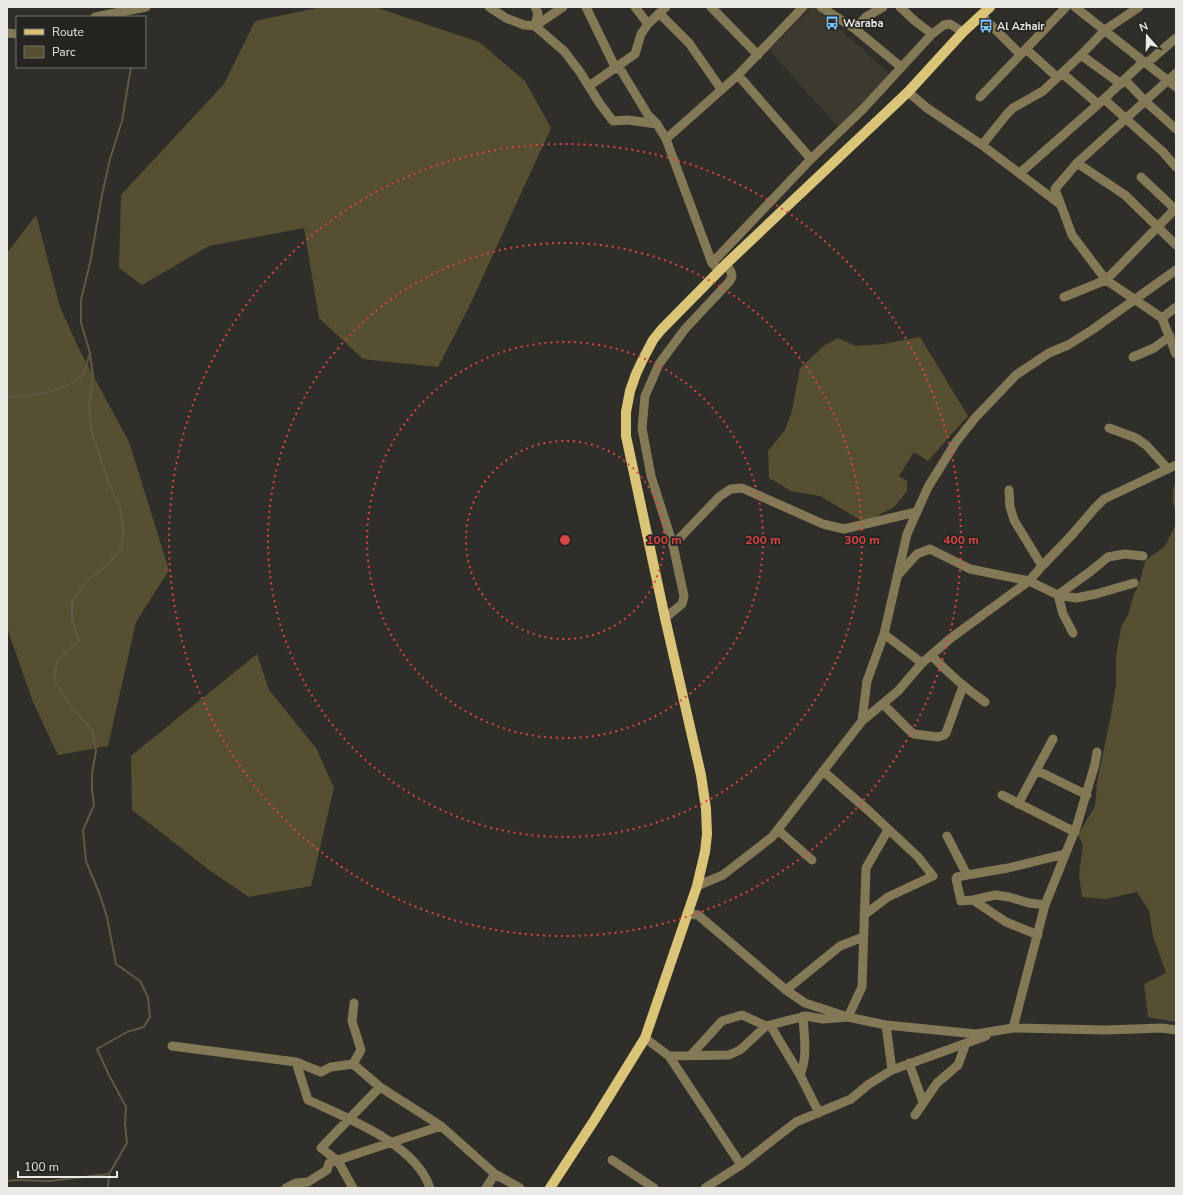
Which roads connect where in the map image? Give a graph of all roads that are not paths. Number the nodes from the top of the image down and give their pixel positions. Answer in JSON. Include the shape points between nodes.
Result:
{"nodes":[{"id":1,"x":146,"y":7,"type":"edge"},
{"id":2,"x":489,"y":7,"type":"edge"},
{"id":3,"x":535,"y":7,"type":"edge"},
{"id":4,"x":562,"y":7,"type":"edge"},
{"id":5,"x":586,"y":7,"type":"edge"},
{"id":6,"x":635,"y":7,"type":"edge"},
{"id":7,"x":711,"y":7,"type":"edge"},
{"id":8,"x":803,"y":7,"type":"edge"},
{"id":9,"x":821,"y":7,"type":"edge"},
{"id":10,"x":883,"y":7,"type":"edge"},
{"id":11,"x":900,"y":7,"type":"edge"},
{"id":12,"x":990,"y":7,"type":"edge"},
{"id":13,"x":1066,"y":7,"type":"edge"},
{"id":14,"x":1139,"y":7,"type":"edge"},
{"id":15,"x":1081,"y":9,"type":"edge"},
{"id":16,"x":662,"y":10,"type":"edge"},
{"id":17,"x":981,"y":15,"type":"junction"},
{"id":18,"x":100,"y":16,"type":"edge"},
{"id":19,"x":648,"y":24,"type":"junction"},
{"id":20,"x":535,"y":26,"type":"junction"},
{"id":21,"x":855,"y":29,"type":"junction"},
{"id":22,"x":1105,"y":30,"type":"junction"},
{"id":23,"x":964,"y":32,"type":"junction"},
{"id":24,"x":932,"y":34,"type":"junction"},
{"id":25,"x":1176,"y":38,"type":"edge"},
{"id":26,"x":1023,"y":51,"type":"junction"},
{"id":27,"x":758,"y":55,"type":"junction"},
{"id":28,"x":1081,"y":55,"type":"junction"},
{"id":29,"x":1145,"y":62,"type":"junction"},
{"id":30,"x":900,"y":67,"type":"junction"},
{"id":31,"x":617,"y":68,"type":"junction"},
{"id":32,"x":1176,"y":73,"type":"edge"},
{"id":33,"x":738,"y":75,"type":"junction"},
{"id":34,"x":1059,"y":75,"type":"junction"},
{"id":35,"x":1168,"y":81,"type":"junction"},
{"id":36,"x":1123,"y":82,"type":"junction"},
{"id":37,"x":589,"y":86,"type":"junction"},
{"id":38,"x":1176,"y":87,"type":"edge"},
{"id":39,"x":721,"y":89,"type":"junction"},
{"id":40,"x":908,"y":92,"type":"junction"},
{"id":41,"x":980,"y":97,"type":"dead end"},
{"id":42,"x":1101,"y":101,"type":"junction"},
{"id":43,"x":1145,"y":101,"type":"junction"},
{"id":44,"x":1126,"y":119,"type":"junction"},
{"id":45,"x":657,"y":124,"type":"junction"},
{"id":46,"x":1176,"y":129,"type":"edge"},
{"id":47,"x":666,"y":139,"type":"junction"},
{"id":48,"x":982,"y":145,"type":"junction"},
{"id":49,"x":811,"y":159,"type":"junction"},
{"id":50,"x":1078,"y":163,"type":"junction"},
{"id":51,"x":1176,"y":167,"type":"edge"},
{"id":52,"x":1020,"y":174,"type":"junction"},
{"id":53,"x":1141,"y":177,"type":"dead end"},
{"id":54,"x":1061,"y":205,"type":"junction"},
{"id":55,"x":1176,"y":209,"type":"edge"},
{"id":56,"x":1158,"y":228,"type":"junction"},
{"id":57,"x":1176,"y":245,"type":"edge"},
{"id":58,"x":712,"y":263,"type":"junction"},
{"id":59,"x":722,"y":268,"type":"junction"},
{"id":60,"x":1176,"y":270,"type":"edge"},
{"id":61,"x":1106,"y":280,"type":"junction"},
{"id":62,"x":1064,"y":297,"type":"dead end"},
{"id":63,"x":1136,"y":299,"type":"junction"},
{"id":64,"x":1176,"y":307,"type":"edge"},
{"id":65,"x":1162,"y":318,"type":"junction"},
{"id":66,"x":1170,"y":336,"type":"junction"},
{"id":67,"x":1175,"y":348,"type":"edge"},
{"id":68,"x":1133,"y":357,"type":"dead end"},
{"id":69,"x":1109,"y":428,"type":"dead end"},
{"id":70,"x":1172,"y":467,"type":"edge"},
{"id":71,"x":1009,"y":490,"type":"dead end"},
{"id":72,"x":916,"y":512,"type":"junction"},
{"id":73,"x":673,"y":545,"type":"junction"},
{"id":74,"x":1143,"y":556,"type":"dead end"},
{"id":75,"x":1042,"y":566,"type":"junction"},
{"id":76,"x":896,"y":577,"type":"junction"},
{"id":77,"x":1029,"y":581,"type":"junction"},
{"id":78,"x":1134,"y":584,"type":"dead end"},
{"id":79,"x":1058,"y":594,"type":"junction"},
{"id":80,"x":665,"y":618,"type":"junction"},
{"id":81,"x":1073,"y":633,"type":"dead end"},
{"id":82,"x":884,"y":634,"type":"junction"},
{"id":83,"x":931,"y":656,"type":"junction"},
{"id":84,"x":922,"y":663,"type":"junction"},
{"id":85,"x":963,"y":686,"type":"junction"},
{"id":86,"x":985,"y":702,"type":"dead end"},
{"id":87,"x":883,"y":704,"type":"junction"},
{"id":88,"x":862,"y":721,"type":"junction"},
{"id":89,"x":1053,"y":739,"type":"dead end"},
{"id":90,"x":1097,"y":752,"type":"dead end"},
{"id":91,"x":1036,"y":770,"type":"junction"},
{"id":92,"x":823,"y":771,"type":"junction"},
{"id":93,"x":1002,"y":795,"type":"dead end"},
{"id":94,"x":1087,"y":795,"type":"junction"},
{"id":95,"x":1018,"y":804,"type":"junction"},
{"id":96,"x":778,"y":830,"type":"junction"},
{"id":97,"x":888,"y":830,"type":"junction"},
{"id":98,"x":1075,"y":832,"type":"junction"},
{"id":99,"x":947,"y":836,"type":"dead end"},
{"id":100,"x":1065,"y":854,"type":"junction"},
{"id":101,"x":812,"y":860,"type":"dead end"},
{"id":102,"x":968,"y":875,"type":"junction"},
{"id":103,"x":697,"y":886,"type":"junction"},
{"id":104,"x":973,"y":900,"type":"junction"},
{"id":105,"x":1045,"y":905,"type":"junction"},
{"id":106,"x":687,"y":914,"type":"junction"},
{"id":107,"x":864,"y":915,"type":"junction"},
{"id":108,"x":1038,"y":935,"type":"junction"},
{"id":109,"x":863,"y":937,"type":"junction"},
{"id":110,"x":786,"y":990,"type":"junction"},
{"id":111,"x":354,"y":1003,"type":"dead end"},
{"id":112,"x":803,"y":1016,"type":"junction"},
{"id":113,"x":848,"y":1017,"type":"junction"},
{"id":114,"x":886,"y":1025,"type":"junction"},
{"id":115,"x":768,"y":1026,"type":"junction"},
{"id":116,"x":1008,"y":1028,"type":"junction"},
{"id":117,"x":1176,"y":1030,"type":"edge"},
{"id":118,"x":645,"y":1038,"type":"junction"},
{"id":119,"x":966,"y":1043,"type":"junction"},
{"id":120,"x":172,"y":1046,"type":"dead end"},
{"id":121,"x":691,"y":1055,"type":"junction"},
{"id":122,"x":669,"y":1056,"type":"junction"},
{"id":123,"x":296,"y":1062,"type":"junction"},
{"id":124,"x":909,"y":1063,"type":"junction"},
{"id":125,"x":353,"y":1064,"type":"junction"},
{"id":126,"x":892,"y":1070,"type":"junction"},
{"id":127,"x":800,"y":1075,"type":"junction"},
{"id":128,"x":380,"y":1087,"type":"junction"},
{"id":129,"x":923,"y":1102,"type":"junction"},
{"id":130,"x":819,"y":1113,"type":"junction"},
{"id":131,"x":915,"y":1115,"type":"dead end"},
{"id":132,"x":349,"y":1119,"type":"junction"},
{"id":133,"x":441,"y":1126,"type":"junction"},
{"id":134,"x":392,"y":1142,"type":"junction"},
{"id":135,"x":612,"y":1160,"type":"dead end"},
{"id":136,"x":338,"y":1161,"type":"junction"},
{"id":137,"x":741,"y":1165,"type":"junction"},
{"id":138,"x":495,"y":1174,"type":"junction"},
{"id":139,"x":286,"y":1188,"type":"edge"},
{"id":140,"x":353,"y":1188,"type":"edge"},
{"id":141,"x":430,"y":1188,"type":"edge"},
{"id":142,"x":486,"y":1188,"type":"edge"},
{"id":143,"x":520,"y":1188,"type":"edge"},
{"id":144,"x":550,"y":1188,"type":"edge"},
{"id":145,"x":654,"y":1188,"type":"edge"},
{"id":146,"x":705,"y":1188,"type":"edge"}],
"edges":[{"from":1,"to":18,"type":"street"},
{"from":2,"to":20,"type":"street","via":[[506,18]]},
{"from":3,"to":20,"type":"street","via":[[538,12]]},
{"from":4,"to":20,"type":"street"},
{"from":5,"to":31,"type":"street"},
{"from":6,"to":19,"type":"street"},
{"from":7,"to":27,"type":"street"},
{"from":8,"to":27,"type":"street"},
{"from":9,"to":21,"type":"street"},
{"from":10,"to":21,"type":"street","via":[[866,17]]},
{"from":11,"to":24,"type":"street"},
{"from":12,"to":17,"type":"main road"},
{"from":13,"to":26,"type":"street"},
{"from":14,"to":22,"type":"street"},
{"from":15,"to":22,"type":"street"},
{"from":16,"to":19,"type":"street"},
{"from":16,"to":39,"type":"street"},
{"from":17,"to":23,"type":"main road"},
{"from":17,"to":26,"type":"street"},
{"from":19,"to":31,"type":"street","via":[[641,34],[635,54]]},
{"from":20,"to":37,"type":"street","via":[[564,51]]},
{"from":21,"to":30,"type":"street"},
{"from":22,"to":28,"type":"street"},
{"from":22,"to":29,"type":"street"},
{"from":23,"to":24,"type":"street","via":[[950,24],[944,25]]},
{"from":23,"to":40,"type":"main road"},
{"from":24,"to":30,"type":"street"},
{"from":25,"to":29,"type":"street"},
{"from":26,"to":34,"type":"street"},
{"from":26,"to":41,"type":"street"},
{"from":27,"to":33,"type":"street"},
{"from":28,"to":34,"type":"street"},
{"from":28,"to":36,"type":"street"},
{"from":29,"to":35,"type":"street"},
{"from":29,"to":36,"type":"street"},
{"from":30,"to":49,"type":"street","via":[[863,109]]},
{"from":31,"to":37,"type":"street"},
{"from":31,"to":45,"type":"street","via":[[648,115]]},
{"from":32,"to":35,"type":"street"},
{"from":33,"to":39,"type":"street"},
{"from":33,"to":49,"type":"street"},
{"from":34,"to":42,"type":"street"},
{"from":34,"to":48,"type":"street","via":[[1043,91],[1013,108]]},
{"from":35,"to":38,"type":"street"},
{"from":35,"to":43,"type":"street"},
{"from":36,"to":42,"type":"street"},
{"from":36,"to":43,"type":"street"},
{"from":37,"to":45,"type":"street","via":[[613,121],[628,120]]},
{"from":39,"to":47,"type":"street"},
{"from":40,"to":48,"type":"street"},
{"from":40,"to":59,"type":"main road"},
{"from":42,"to":44,"type":"street"},
{"from":42,"to":52,"type":"street"},
{"from":43,"to":44,"type":"street"},
{"from":43,"to":46,"type":"street"},
{"from":44,"to":50,"type":"street"},
{"from":44,"to":51,"type":"street"},
{"from":45,"to":47,"type":"street"},
{"from":47,"to":58,"type":"street"},
{"from":48,"to":52,"type":"street"},
{"from":49,"to":58,"type":"street"},
{"from":50,"to":54,"type":"street","via":[[1055,189]]},
{"from":50,"to":56,"type":"street","via":[[1125,194]]},
{"from":52,"to":54,"type":"street"},
{"from":53,"to":55,"type":"street"},
{"from":54,"to":61,"type":"street","via":[[1072,235]]},
{"from":55,"to":56,"type":"street"},
{"from":56,"to":57,"type":"street"},
{"from":56,"to":61,"type":"street"},
{"from":58,"to":59,"type":"street"},
{"from":59,"to":73,"type":"street","via":[[731,272],[729,282],[685,329],[658,364],[645,396],[642,428],[651,476]]},
{"from":59,"to":80,"type":"main road","via":[[654,340],[636,374],[626,412],[626,436],[631,463]]},
{"from":60,"to":63,"type":"street"},
{"from":61,"to":62,"type":"street"},
{"from":61,"to":63,"type":"street"},
{"from":63,"to":65,"type":"street"},
{"from":63,"to":72,"type":"street","via":[[1092,330],[1049,353],[1016,376],[975,418],[956,442]]},
{"from":64,"to":65,"type":"street"},
{"from":65,"to":66,"type":"street"},
{"from":66,"to":67,"type":"street"},
{"from":66,"to":68,"type":"street","via":[[1154,348]]},
{"from":69,"to":70,"type":"street","via":[[1136,438]]},
{"from":70,"to":75,"type":"street","via":[[1104,499]]},
{"from":71,"to":75,"type":"street","via":[[1014,520]]},
{"from":72,"to":73,"type":"street","via":[[844,529],[823,524],[742,488],[731,489],[720,496]]},
{"from":72,"to":76,"type":"street","via":[[907,534]]},
{"from":73,"to":80,"type":"street","via":[[684,596],[682,604]]},
{"from":74,"to":79,"type":"street","via":[[1125,554],[1108,557]]},
{"from":75,"to":77,"type":"street"},
{"from":76,"to":77,"type":"street","via":[[917,554],[930,549],[970,569]]},
{"from":76,"to":82,"type":"street"},
{"from":77,"to":79,"type":"street"},
{"from":77,"to":83,"type":"street","via":[[951,638]]},
{"from":78,"to":79,"type":"street","via":[[1076,598]]},
{"from":79,"to":81,"type":"street","via":[[1063,614]]},
{"from":80,"to":103,"type":"main road","via":[[704,790],[705,852]]},
{"from":82,"to":84,"type":"street"},
{"from":82,"to":88,"type":"street","via":[[867,682]]},
{"from":83,"to":84,"type":"street"},
{"from":83,"to":85,"type":"street"},
{"from":84,"to":87,"type":"street"},
{"from":85,"to":86,"type":"street"},
{"from":85,"to":87,"type":"street","via":[[946,733],[941,737],[914,734]]},
{"from":87,"to":88,"type":"street"},
{"from":88,"to":92,"type":"street"},
{"from":89,"to":91,"type":"street"},
{"from":90,"to":94,"type":"street"},
{"from":91,"to":94,"type":"street"},
{"from":91,"to":95,"type":"street"},
{"from":92,"to":96,"type":"street"},
{"from":92,"to":97,"type":"street"},
{"from":93,"to":95,"type":"street"},
{"from":94,"to":98,"type":"street"},
{"from":95,"to":98,"type":"street"},
{"from":96,"to":101,"type":"street"},
{"from":96,"to":103,"type":"street","via":[[723,875]]},
{"from":97,"to":107,"type":"street","via":[[866,868]]},
{"from":97,"to":107,"type":"street","via":[[918,857],[933,876],[888,897]]},
{"from":98,"to":100,"type":"street"},
{"from":99,"to":102,"type":"street"},
{"from":100,"to":102,"type":"street"},
{"from":100,"to":105,"type":"street"},
{"from":102,"to":104,"type":"street","via":[[956,879],[960,900]]},
{"from":103,"to":106,"type":"main road"},
{"from":104,"to":105,"type":"street","via":[[995,895]]},
{"from":104,"to":108,"type":"street","via":[[1006,922]]},
{"from":105,"to":108,"type":"street"},
{"from":106,"to":110,"type":"street","via":[[698,915]]},
{"from":106,"to":118,"type":"main road"},
{"from":107,"to":109,"type":"street"},
{"from":108,"to":116,"type":"street"},
{"from":109,"to":110,"type":"street","via":[[840,946]]},
{"from":109,"to":113,"type":"street","via":[[862,987]]},
{"from":110,"to":113,"type":"street","via":[[804,1004]]},
{"from":111,"to":125,"type":"street","via":[[352,1020],[361,1050]]},
{"from":112,"to":113,"type":"street","via":[[823,1019]]},
{"from":112,"to":115,"type":"street"},
{"from":112,"to":127,"type":"street","via":[[805,1050],[804,1067]]},
{"from":113,"to":114,"type":"street"},
{"from":114,"to":116,"type":"street","via":[[976,1034]]},
{"from":114,"to":126,"type":"street"},
{"from":115,"to":121,"type":"street","via":[[740,1050],[729,1055]]},
{"from":115,"to":121,"type":"street","via":[[742,1015],[722,1021]]},
{"from":115,"to":127,"type":"street"},
{"from":116,"to":117,"type":"street"},
{"from":116,"to":119,"type":"street"},
{"from":118,"to":122,"type":"street"},
{"from":118,"to":144,"type":"main road"},
{"from":119,"to":124,"type":"street"},
{"from":119,"to":129,"type":"street","via":[[958,1065],[937,1082]]},
{"from":120,"to":123,"type":"street"},
{"from":121,"to":122,"type":"street"},
{"from":122,"to":137,"type":"street"},
{"from":123,"to":125,"type":"street","via":[[321,1072],[331,1067]]},
{"from":123,"to":132,"type":"street","via":[[308,1100]]},
{"from":124,"to":126,"type":"street"},
{"from":124,"to":129,"type":"street"},
{"from":125,"to":128,"type":"street"},
{"from":126,"to":130,"type":"street","via":[[851,1099]]},
{"from":127,"to":130,"type":"street"},
{"from":128,"to":132,"type":"street"},
{"from":128,"to":133,"type":"street"},
{"from":129,"to":131,"type":"street"},
{"from":130,"to":137,"type":"street","via":[[796,1122]]},
{"from":132,"to":134,"type":"street"},
{"from":132,"to":136,"type":"street","via":[[321,1148]]},
{"from":133,"to":134,"type":"street"},
{"from":133,"to":138,"type":"street"},
{"from":134,"to":136,"type":"street"},
{"from":134,"to":141,"type":"street","via":[[420,1168]]},
{"from":135,"to":145,"type":"street"},
{"from":136,"to":139,"type":"street","via":[[329,1164],[327,1170],[308,1182],[296,1183]]},
{"from":136,"to":140,"type":"street"},
{"from":137,"to":146,"type":"street"},
{"from":138,"to":142,"type":"street"},
{"from":138,"to":143,"type":"street"}]}
